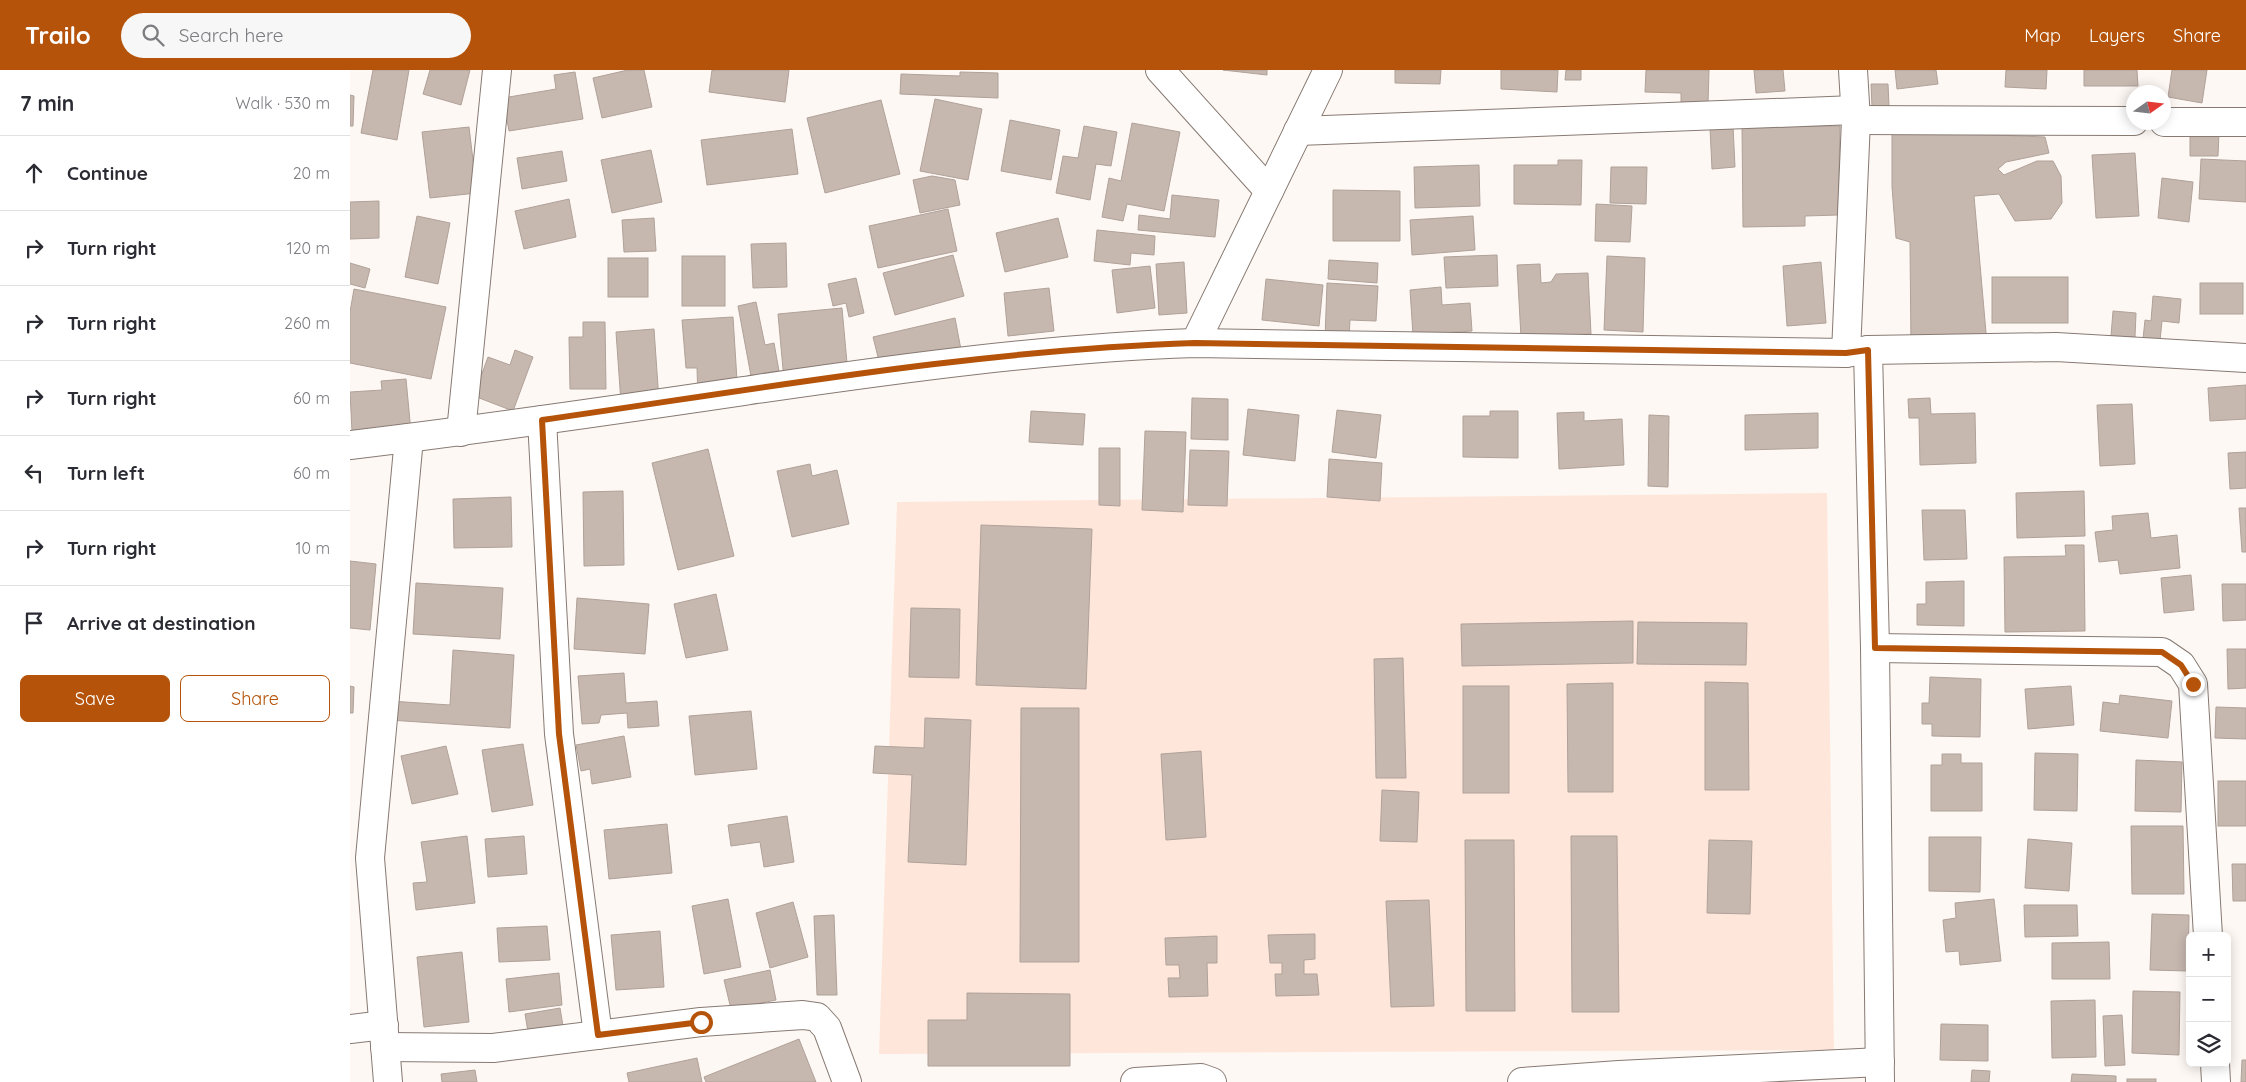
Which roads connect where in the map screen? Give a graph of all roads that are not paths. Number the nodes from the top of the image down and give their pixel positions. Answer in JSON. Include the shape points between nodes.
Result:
{"nodes":[{"id":1,"x":497,"y":70,"type":"edge"},
{"id":2,"x":1160,"y":70,"type":"edge"},
{"id":3,"x":1328,"y":70,"type":"edge"},
{"id":4,"x":1854,"y":70,"type":"edge"},
{"id":5,"x":1856,"y":115,"type":"junction"},
{"id":6,"x":2126,"y":122,"type":"edge"},
{"id":7,"x":2171,"y":122,"type":"edge"},
{"id":8,"x":2246,"y":122,"type":"edge"},
{"id":9,"x":1298,"y":131,"type":"junction"},
{"id":10,"x":1269,"y":191,"type":"junction"},
{"id":11,"x":1195,"y":343,"type":"junction"},
{"id":12,"x":1857,"y":352,"type":"junction"},
{"id":13,"x":2246,"y":358,"type":"edge"},
{"id":14,"x":542,"y":420,"type":"junction"},
{"id":15,"x":461,"y":432,"type":"junction"},
{"id":16,"x":409,"y":438,"type":"junction"},
{"id":17,"x":350,"y":445,"type":"edge"},
{"id":18,"x":1875,"y":648,"type":"junction"},
{"id":19,"x":2208,"y":932,"type":"edge"},
{"id":20,"x":350,"y":1029,"type":"edge"},
{"id":21,"x":598,"y":1035,"type":"junction"},
{"id":22,"x":384,"y":1036,"type":"junction"},
{"id":23,"x":2215,"y":1067,"type":"edge"},
{"id":24,"x":1880,"y":1072,"type":"edge"},
{"id":25,"x":388,"y":1082,"type":"edge"},
{"id":26,"x":847,"y":1082,"type":"edge"},
{"id":27,"x":1135,"y":1082,"type":"edge"},
{"id":28,"x":1212,"y":1082,"type":"edge"},
{"id":29,"x":1522,"y":1082,"type":"edge"},
{"id":30,"x":2216,"y":1082,"type":"edge"}],
"edges":[{"from":1,"to":15,"type":"street"},
{"from":2,"to":10,"type":"street"},
{"from":3,"to":9,"type":"street"},
{"from":4,"to":5,"type":"street"},
{"from":5,"to":6,"type":"street"},
{"from":5,"to":9,"type":"street"},
{"from":5,"to":12,"type":"street"},
{"from":7,"to":8,"type":"street"},
{"from":9,"to":10,"type":"street"},
{"from":10,"to":11,"type":"street"},
{"from":11,"to":12,"type":"street"},
{"from":11,"to":14,"type":"street","via":[[1064,350],[902,368]]},
{"from":12,"to":13,"type":"street","via":[[2056,347]]},
{"from":12,"to":18,"type":"street"},
{"from":14,"to":15,"type":"street"},
{"from":14,"to":21,"type":"street","via":[[559,734]]},
{"from":15,"to":16,"type":"street"},
{"from":16,"to":17,"type":"street"},
{"from":16,"to":22,"type":"street","via":[[370,858]]},
{"from":18,"to":19,"type":"street","via":[[2162,652],[2181,665],[2193,684]]},
{"from":18,"to":24,"type":"street"},
{"from":20,"to":22,"type":"street"},
{"from":21,"to":22,"type":"street","via":[[494,1048]]},
{"from":21,"to":26,"type":"street","via":[[701,1022],[803,1015],[817,1017],[827,1028]]},
{"from":22,"to":25,"type":"street"},
{"from":23,"to":30,"type":"street"},
{"from":24,"to":29,"type":"street"},
{"from":27,"to":28,"type":"street","via":[[1201,1078]]}]}
